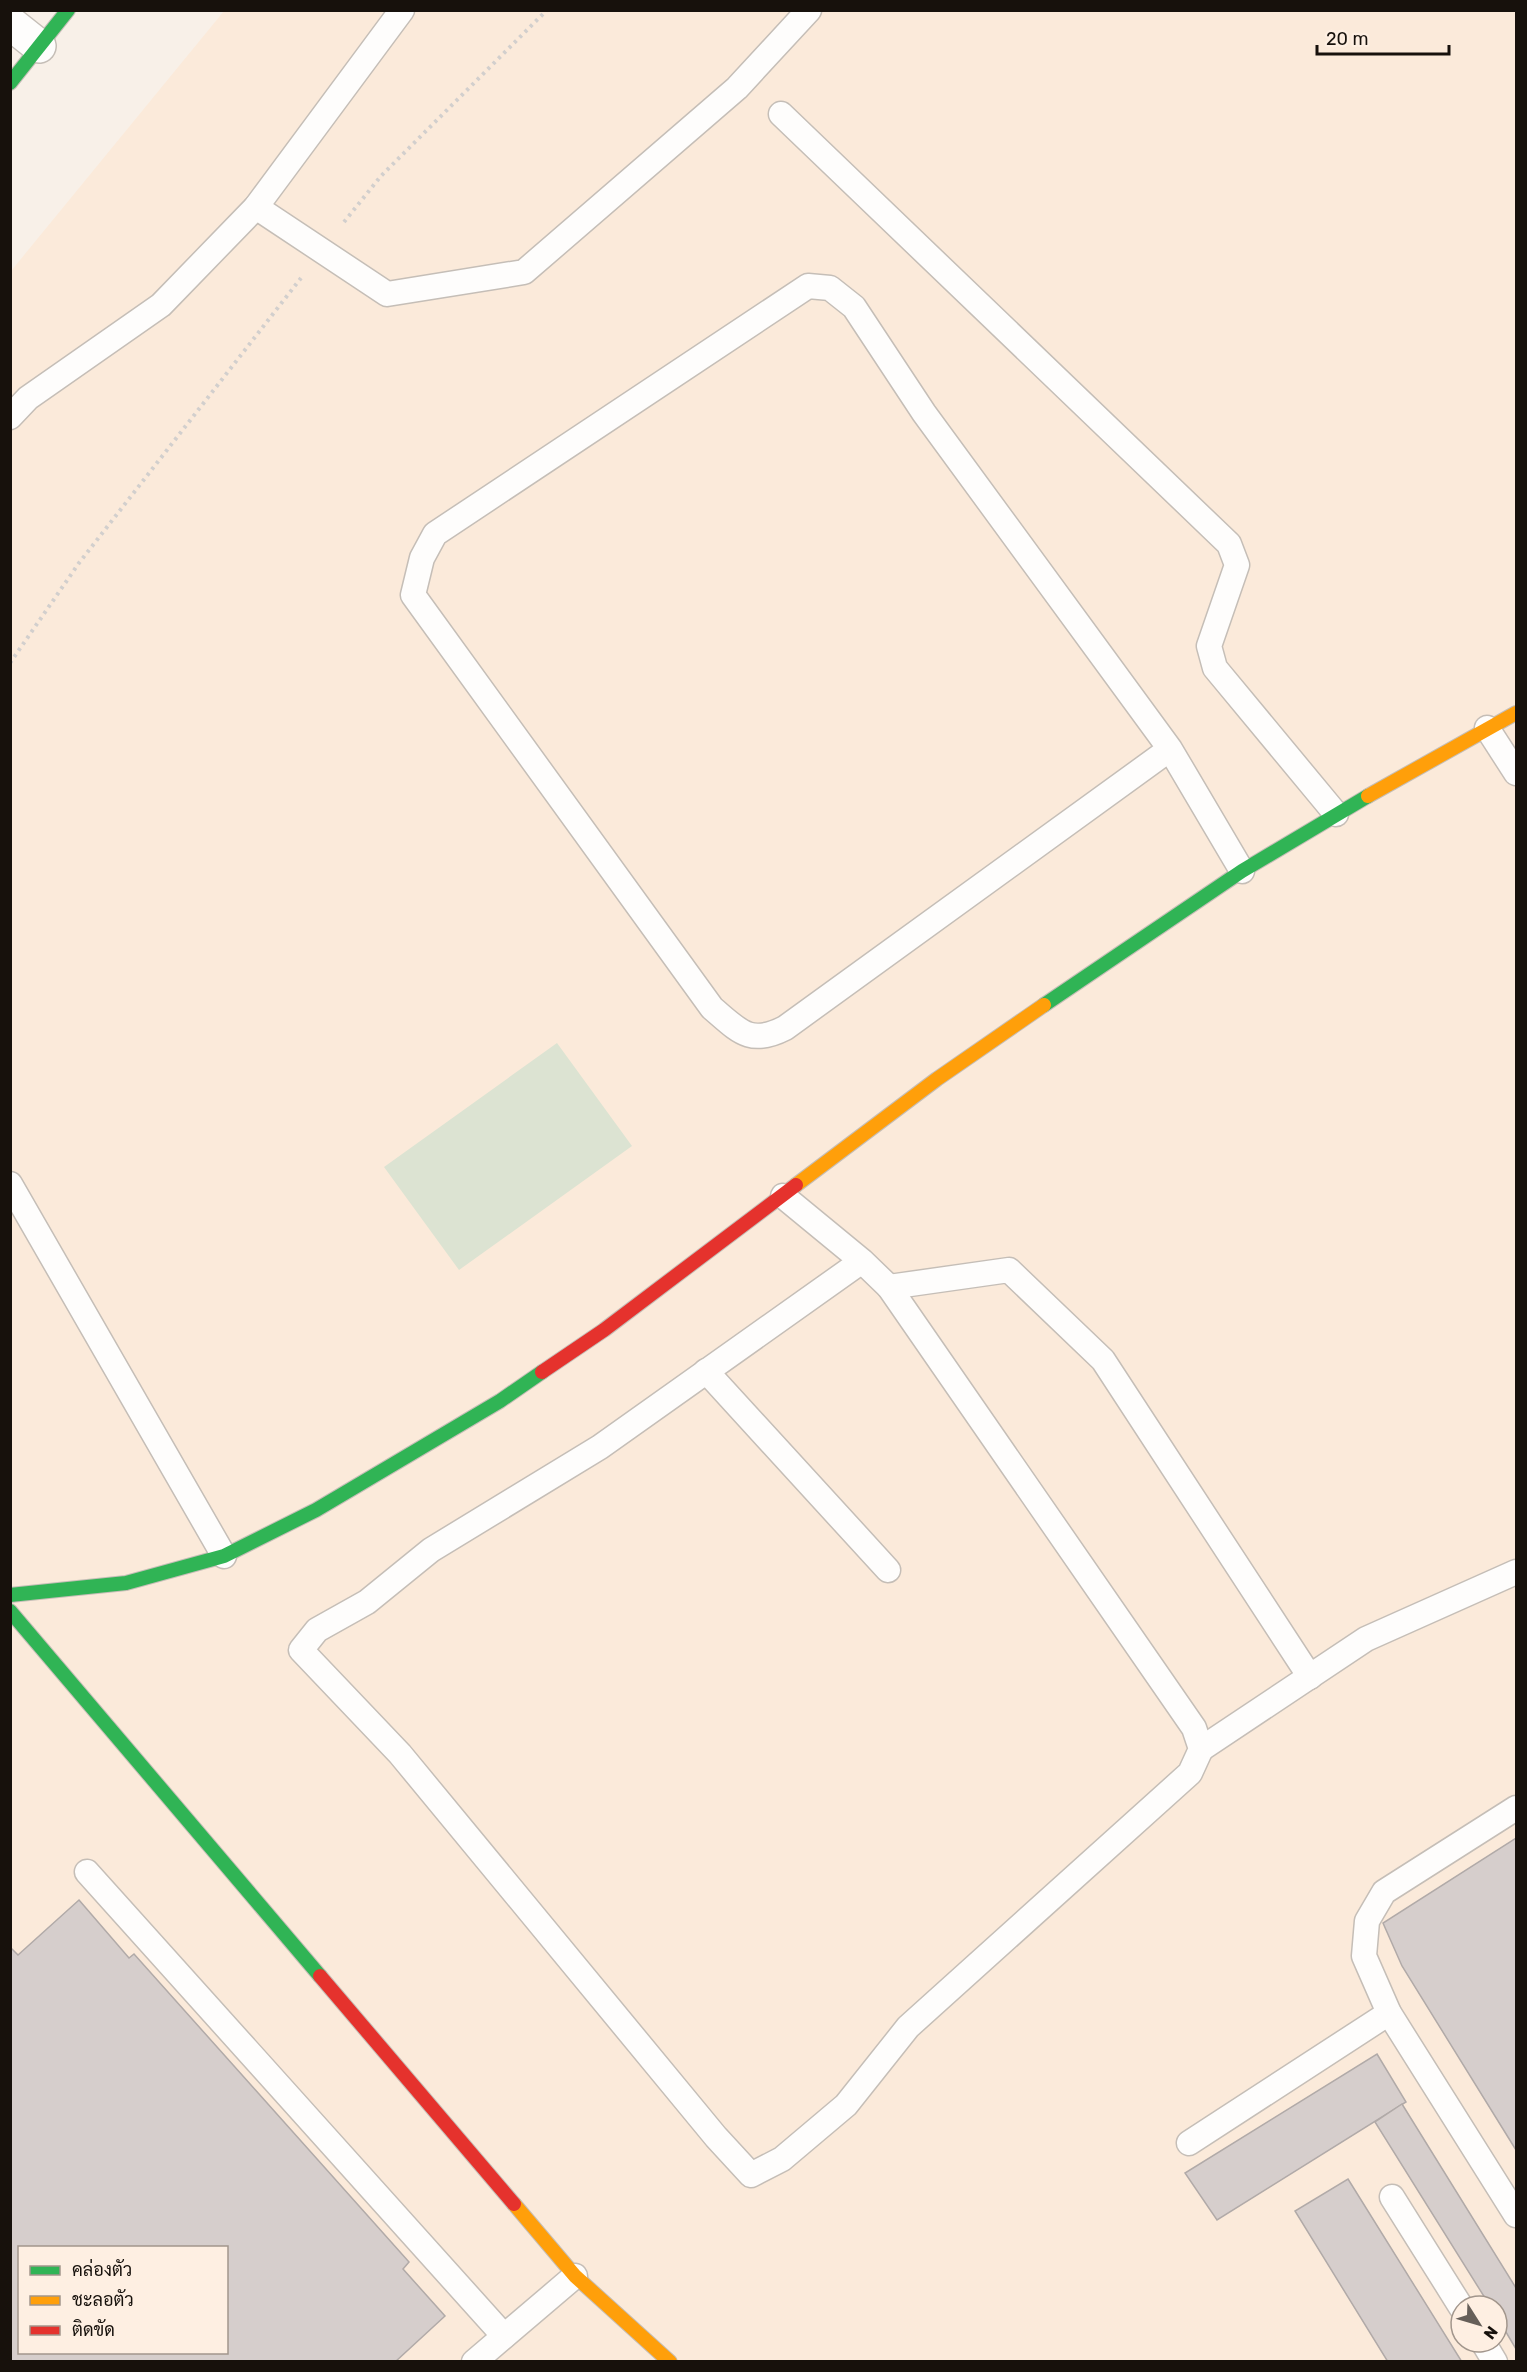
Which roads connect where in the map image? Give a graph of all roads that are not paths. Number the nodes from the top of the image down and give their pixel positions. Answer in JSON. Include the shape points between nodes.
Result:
{"nodes":[{"id":1,"x":68,"y":10,"type":"edge"},
{"id":2,"x":402,"y":10,"type":"edge"},
{"id":3,"x":809,"y":10,"type":"edge"},
{"id":4,"x":10,"y":23,"type":"edge"},
{"id":5,"x":39,"y":46,"type":"junction"},
{"id":6,"x":10,"y":83,"type":"edge"},
{"id":7,"x":781,"y":114,"type":"dead end"},
{"id":8,"x":256,"y":207,"type":"junction"},
{"id":9,"x":10,"y":417,"type":"edge"},
{"id":10,"x":1516,"y":713,"type":"edge"},
{"id":11,"x":1487,"y":728,"type":"junction"},
{"id":12,"x":1170,"y":749,"type":"junction"},
{"id":13,"x":1516,"y":773,"type":"edge"},
{"id":14,"x":1336,"y":814,"type":"junction"},
{"id":15,"x":1242,"y":871,"type":"junction"},
{"id":16,"x":10,"y":1184,"type":"edge"},
{"id":17,"x":783,"y":1196,"type":"junction"},
{"id":18,"x":862,"y":1261,"type":"junction"},
{"id":19,"x":889,"y":1287,"type":"junction"},
{"id":20,"x":706,"y":1371,"type":"junction"},
{"id":21,"x":225,"y":1556,"type":"junction"},
{"id":22,"x":888,"y":1570,"type":"dead end"},
{"id":23,"x":1516,"y":1572,"type":"edge"},
{"id":24,"x":10,"y":1595,"type":"edge"},
{"id":25,"x":10,"y":1611,"type":"edge"},
{"id":26,"x":1310,"y":1677,"type":"junction"},
{"id":27,"x":1201,"y":1749,"type":"junction"},
{"id":28,"x":1516,"y":1808,"type":"edge"},
{"id":29,"x":87,"y":1872,"type":"dead end"},
{"id":30,"x":1389,"y":2013,"type":"junction"},
{"id":31,"x":1190,"y":2143,"type":"dead end"},
{"id":32,"x":1392,"y":2197,"type":"dead end"},
{"id":33,"x":1516,"y":2214,"type":"edge"},
{"id":34,"x":575,"y":2276,"type":"junction"},
{"id":35,"x":1453,"y":2294,"type":"edge"},
{"id":36,"x":504,"y":2336,"type":"junction"},
{"id":37,"x":474,"y":2361,"type":"edge"},
{"id":38,"x":670,"y":2361,"type":"edge"}],
"edges":[{"from":1,"to":5,"type":"street"},
{"from":2,"to":8,"type":"lane"},
{"from":3,"to":8,"type":"lane","via":[[737,88],[524,272],[387,294]]},
{"from":4,"to":5,"type":"street"},
{"from":5,"to":6,"type":"street"},
{"from":7,"to":14,"type":"lane","via":[[1229,544],[1237,564],[1209,646],[1215,668]]},
{"from":8,"to":9,"type":"lane","via":[[161,304],[28,398]]},
{"from":10,"to":11,"type":"street"},
{"from":11,"to":13,"type":"lane"},
{"from":11,"to":14,"type":"street"},
{"from":12,"to":12,"type":"lane","via":[[924,413],[854,307],[830,288],[808,286],[435,534],[422,558],[413,595],[712,1008],[750,1036],[769,1036],[785,1028]]},
{"from":12,"to":15,"type":"lane"},
{"from":14,"to":15,"type":"street"},
{"from":15,"to":17,"type":"street","via":[[937,1079]]},
{"from":16,"to":21,"type":"lane"},
{"from":17,"to":18,"type":"lane"},
{"from":17,"to":21,"type":"street","via":[[604,1330],[500,1401],[316,1510]]},
{"from":18,"to":19,"type":"lane"},
{"from":18,"to":20,"type":"lane"},
{"from":19,"to":26,"type":"lane","via":[[1009,1269],[1103,1360]]},
{"from":19,"to":27,"type":"lane","via":[[1194,1728]]},
{"from":20,"to":22,"type":"lane"},
{"from":20,"to":27,"type":"lane","via":[[600,1447],[431,1550],[368,1602],[317,1630],[301,1650],[400,1754],[751,2175],[782,2159],[846,2105],[908,2027],[1191,1773]]},
{"from":21,"to":24,"type":"street","via":[[126,1583]]},
{"from":23,"to":26,"type":"lane","via":[[1366,1640]]},
{"from":25,"to":34,"type":"street"},
{"from":26,"to":27,"type":"lane"},
{"from":28,"to":30,"type":"lane","via":[[1384,1892],[1367,1922],[1364,1956]]},
{"from":29,"to":36,"type":"lane"},
{"from":30,"to":31,"type":"lane"},
{"from":30,"to":33,"type":"lane"},
{"from":32,"to":35,"type":"lane"},
{"from":34,"to":36,"type":"lane"},
{"from":34,"to":38,"type":"street"},
{"from":36,"to":37,"type":"lane"}]}
